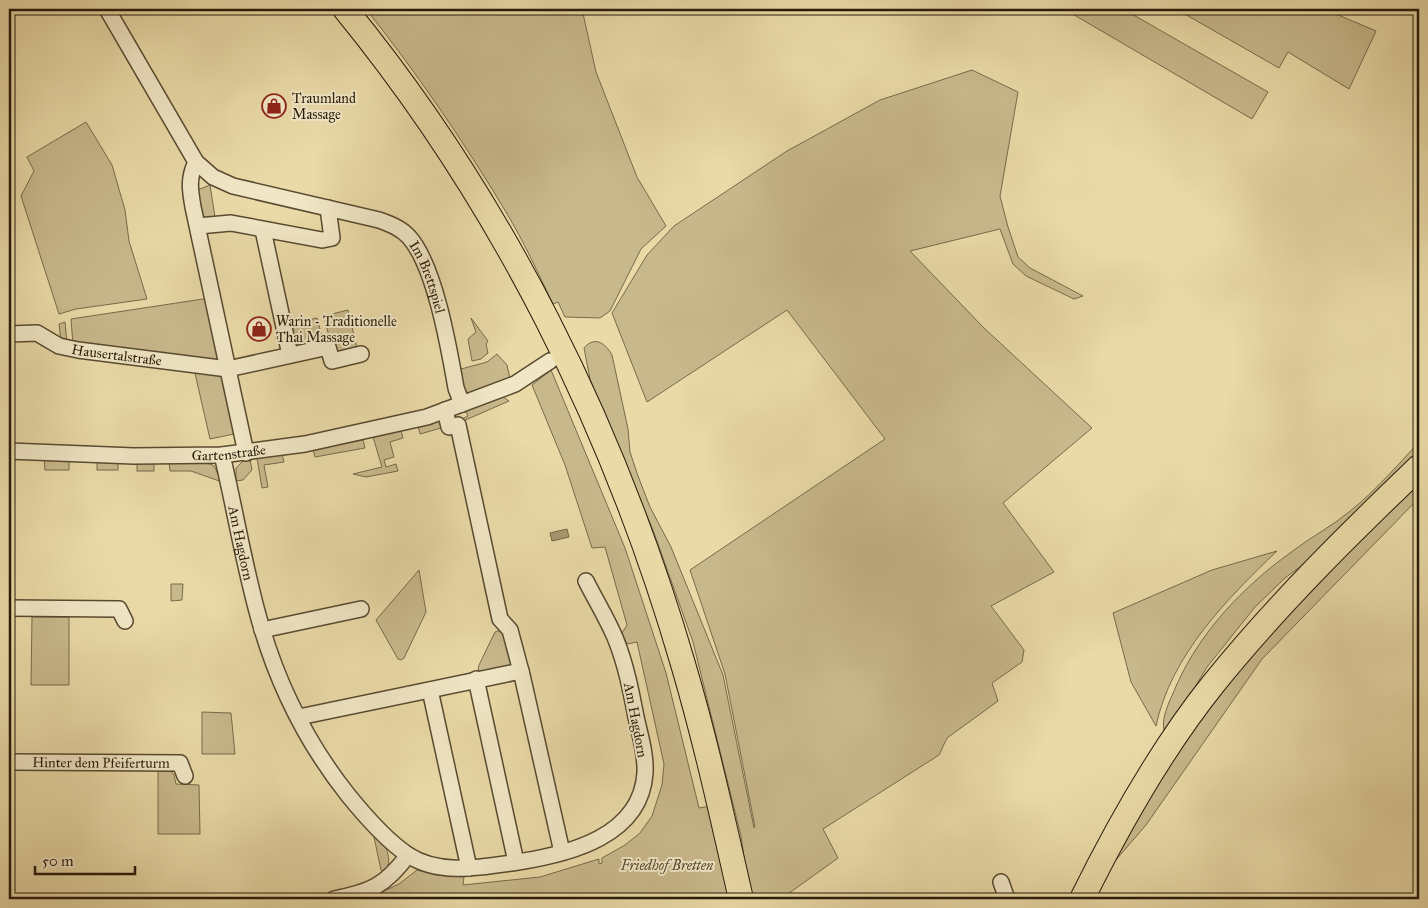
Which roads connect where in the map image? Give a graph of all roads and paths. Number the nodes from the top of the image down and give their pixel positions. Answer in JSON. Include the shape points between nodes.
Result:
{"nodes":[{"id":1,"x":107,"y":9,"type":"edge"},
{"id":2,"x":346,"y":9,"type":"edge"},
{"id":3,"x":196,"y":162,"type":"junction"},
{"id":4,"x":328,"y":208,"type":"junction"},
{"id":5,"x":198,"y":226,"type":"junction"},
{"id":6,"x":263,"y":230,"type":"junction"},
{"id":7,"x":9,"y":334,"type":"edge"},
{"id":8,"x":361,"y":354,"type":"dead end"},
{"id":9,"x":290,"y":355,"type":"junction"},
{"id":10,"x":550,"y":361,"type":"dead end"},
{"id":11,"x":228,"y":369,"type":"junction"},
{"id":12,"x":462,"y":404,"type":"junction"},
{"id":13,"x":445,"y":410,"type":"junction"},
{"id":14,"x":9,"y":451,"type":"edge"},
{"id":15,"x":246,"y":453,"type":"junction"},
{"id":16,"x":222,"y":455,"type":"junction"},
{"id":17,"x":1419,"y":467,"type":"edge"},
{"id":18,"x":586,"y":582,"type":"dead end"},
{"id":19,"x":9,"y":608,"type":"edge"},
{"id":20,"x":361,"y":609,"type":"dead end"},
{"id":21,"x":125,"y":621,"type":"dead end"},
{"id":22,"x":262,"y":630,"type":"junction"},
{"id":23,"x":521,"y":671,"type":"junction"},
{"id":24,"x":476,"y":679,"type":"junction"},
{"id":25,"x":430,"y":690,"type":"junction"},
{"id":26,"x":299,"y":718,"type":"junction"},
{"id":27,"x":9,"y":762,"type":"edge"},
{"id":28,"x":185,"y":776,"type":"dead end"},
{"id":29,"x":562,"y":852,"type":"junction"},
{"id":30,"x":408,"y":854,"type":"junction"},
{"id":31,"x":516,"y":862,"type":"junction"},
{"id":32,"x":469,"y":868,"type":"junction"},
{"id":33,"x":1000,"y":882,"type":"dead end"},
{"id":34,"x":334,"y":899,"type":"edge"},
{"id":35,"x":741,"y":899,"type":"edge"},
{"id":36,"x":1007,"y":899,"type":"edge"},
{"id":37,"x":1082,"y":899,"type":"edge"}],
"edges":[{"from":1,"to":3,"type":"street","name":"Im Brettspiel"},
{"from":2,"to":35,"type":"main road","via":[[383,55],[447,148],[505,243],[579,382],[640,533],[669,619],[715,780]]},
{"from":3,"to":4,"type":"street","name":"Im Brettspiel","via":[[212,177],[233,186]]},
{"from":3,"to":5,"type":"street","via":[[190,185]]},
{"from":4,"to":6,"type":"street","via":[[332,238],[322,240]]},
{"from":4,"to":12,"type":"street","name":"Im Brettspiel","via":[[396,226],[419,250],[431,277]]},
{"from":5,"to":6,"type":"street","via":[[231,223]]},
{"from":5,"to":11,"type":"street"},
{"from":6,"to":9,"type":"street"},
{"from":7,"to":11,"type":"street","name":"Hausertalstraße","via":[[37,333],[59,346],[78,350]]},
{"from":8,"to":9,"type":"street","via":[[332,361],[328,347]]},
{"from":9,"to":11,"type":"street"},
{"from":10,"to":12,"type":"street","name":"Gartenstraße","via":[[515,384]]},
{"from":11,"to":15,"type":"street"},
{"from":12,"to":13,"type":"street","name":"Gartenstraße"},
{"from":13,"to":15,"type":"street","name":"Gartenstraße","via":[[378,430]]},
{"from":13,"to":23,"type":"street","via":[[449,427],[458,425],[500,619],[510,630]]},
{"from":14,"to":16,"type":"street","name":"Gartenstraße","via":[[134,456]]},
{"from":15,"to":16,"type":"street","name":"Gartenstraße"},
{"from":16,"to":22,"type":"street","name":"Am Hagdorn"},
{"from":17,"to":37,"type":"main road","via":[[1277,608],[1213,685],[1144,784]]},
{"from":18,"to":29,"type":"street","name":"Am Hagdorn","via":[[616,638],[622,657],[645,760],[645,773],[637,802],[617,829],[598,840]]},
{"from":19,"to":21,"type":"street","via":[[119,609]]},
{"from":20,"to":22,"type":"street"},
{"from":22,"to":26,"type":"street","name":"Am Hagdorn"},
{"from":23,"to":24,"type":"street"},
{"from":23,"to":29,"type":"street"},
{"from":24,"to":25,"type":"street"},
{"from":24,"to":31,"type":"street"},
{"from":25,"to":26,"type":"street"},
{"from":25,"to":32,"type":"street"},
{"from":26,"to":30,"type":"street","name":"Am Hagdorn","via":[[335,778],[358,807]]},
{"from":27,"to":28,"type":"street","name":"Hinter dem Pfeiferturm","via":[[180,763]]},
{"from":29,"to":31,"type":"street","name":"Am Hagdorn"},
{"from":30,"to":32,"type":"street","name":"Am Hagdorn","via":[[425,864],[444,869]]},
{"from":30,"to":34,"type":"street","via":[[392,876],[380,884]]},
{"from":31,"to":32,"type":"street","name":"Am Hagdorn"},
{"from":33,"to":36,"type":"street"}]}
